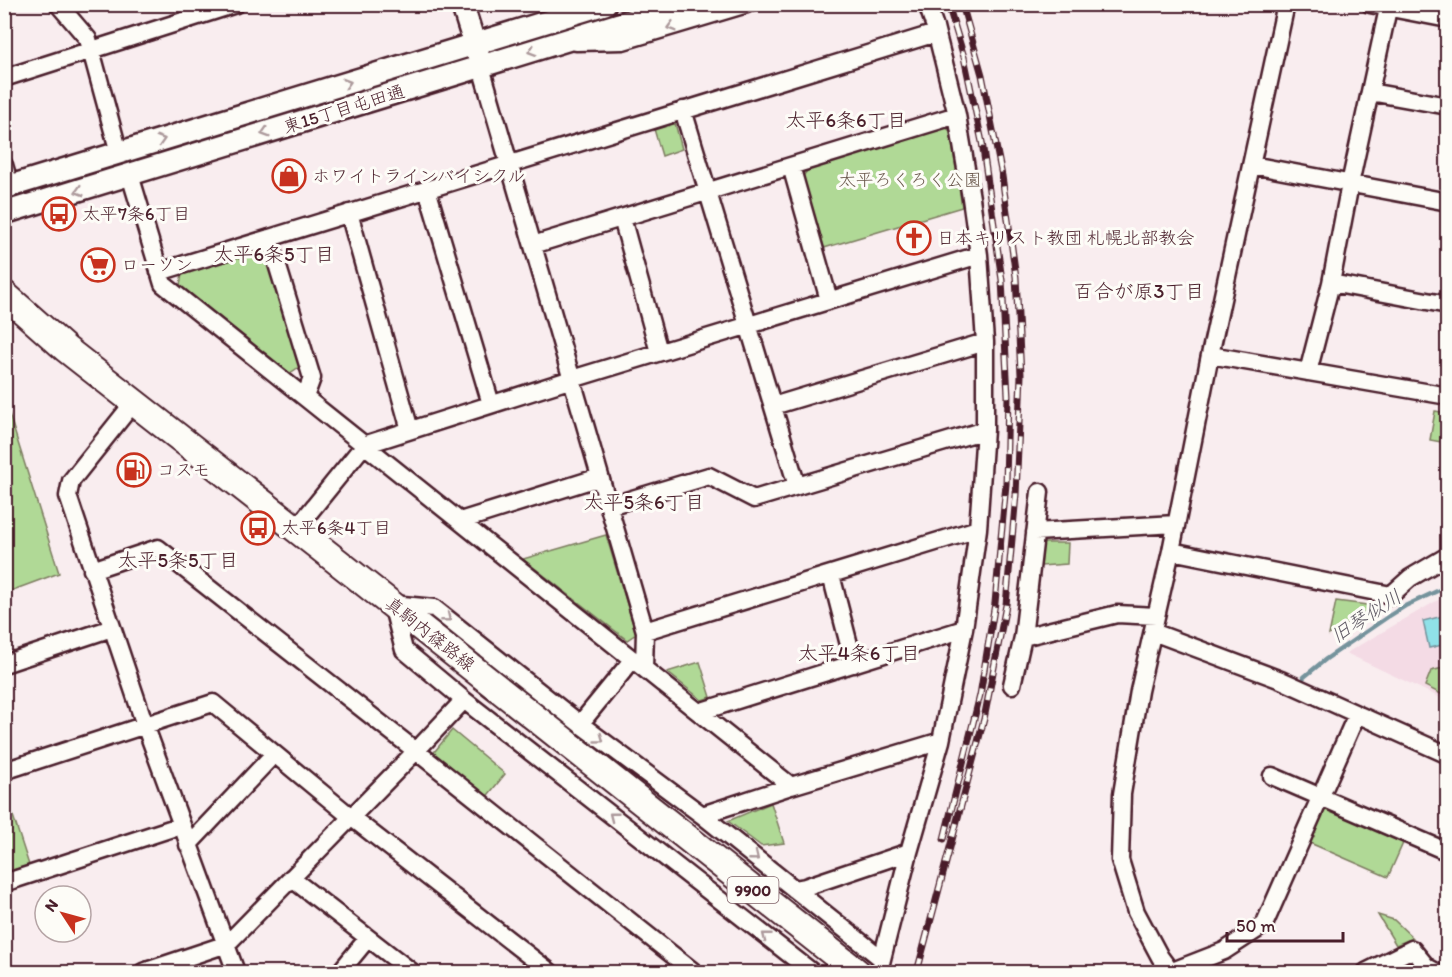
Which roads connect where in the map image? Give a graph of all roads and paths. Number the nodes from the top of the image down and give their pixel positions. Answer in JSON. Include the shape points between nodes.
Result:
{"nodes":[{"id":1,"x":58,"y":4,"type":"edge"},
{"id":2,"x":236,"y":4,"type":"edge"},
{"id":3,"x":462,"y":4,"type":"edge"},
{"id":4,"x":570,"y":4,"type":"edge"},
{"id":5,"x":605,"y":4,"type":"edge"},
{"id":6,"x":684,"y":4,"type":"edge"},
{"id":7,"x":747,"y":4,"type":"edge"},
{"id":8,"x":927,"y":4,"type":"edge"},
{"id":9,"x":1286,"y":4,"type":"edge"},
{"id":10,"x":1370,"y":4,"type":"edge"},
{"id":11,"x":1389,"y":6,"type":"edge"},
{"id":12,"x":1448,"y":19,"type":"edge"},
{"id":13,"x":539,"y":24,"type":"junction"},
{"id":14,"x":936,"y":33,"type":"junction"},
{"id":15,"x":560,"y":43,"type":"junction"},
{"id":16,"x":474,"y":44,"type":"junction"},
{"id":17,"x":92,"y":50,"type":"junction"},
{"id":18,"x":482,"y":67,"type":"junction"},
{"id":19,"x":4,"y":78,"type":"edge"},
{"id":20,"x":1370,"y":92,"type":"junction"},
{"id":21,"x":1448,"y":106,"type":"edge"},
{"id":22,"x":683,"y":110,"type":"junction"},
{"id":23,"x":957,"y":115,"type":"junction"},
{"id":24,"x":119,"y":153,"type":"junction"},
{"id":25,"x":509,"y":164,"type":"junction"},
{"id":26,"x":4,"y":165,"type":"edge"},
{"id":27,"x":1252,"y":165,"type":"junction"},
{"id":28,"x":791,"y":166,"type":"junction"},
{"id":29,"x":130,"y":175,"type":"junction"},
{"id":30,"x":1350,"y":184,"type":"junction"},
{"id":31,"x":7,"y":187,"type":"edge"},
{"id":32,"x":427,"y":189,"type":"junction"},
{"id":33,"x":708,"y":191,"type":"junction"},
{"id":34,"x":1448,"y":202,"type":"edge"},
{"id":35,"x":4,"y":213,"type":"edge"},
{"id":36,"x":348,"y":213,"type":"junction"},
{"id":37,"x":621,"y":218,"type":"junction"},
{"id":38,"x":269,"y":238,"type":"junction"},
{"id":39,"x":533,"y":245,"type":"junction"},
{"id":40,"x":979,"y":255,"type":"junction"},
{"id":41,"x":159,"y":272,"type":"junction"},
{"id":42,"x":1331,"y":284,"type":"junction"},
{"id":43,"x":4,"y":294,"type":"edge"},
{"id":44,"x":830,"y":300,"type":"junction"},
{"id":45,"x":1448,"y":305,"type":"edge"},
{"id":46,"x":748,"y":325,"type":"junction"},
{"id":47,"x":985,"y":342,"type":"junction"},
{"id":48,"x":658,"y":352,"type":"junction"},
{"id":49,"x":1210,"y":355,"type":"junction"},
{"id":50,"x":1308,"y":372,"type":"junction"},
{"id":51,"x":572,"y":379,"type":"junction"},
{"id":52,"x":1448,"y":396,"type":"edge"},
{"id":53,"x":304,"y":397,"type":"junction"},
{"id":54,"x":134,"y":402,"type":"junction"},
{"id":55,"x":491,"y":404,"type":"junction"},
{"id":56,"x":772,"y":406,"type":"junction"},
{"id":57,"x":410,"y":430,"type":"junction"},
{"id":58,"x":985,"y":430,"type":"junction"},
{"id":59,"x":364,"y":445,"type":"junction"},
{"id":60,"x":600,"y":477,"type":"junction"},
{"id":61,"x":797,"y":486,"type":"junction"},
{"id":62,"x":1040,"y":492,"type":"dead end"},
{"id":63,"x":609,"y":506,"type":"junction"},
{"id":64,"x":460,"y":521,"type":"junction"},
{"id":65,"x":1176,"y":524,"type":"junction"},
{"id":66,"x":296,"y":529,"type":"junction"},
{"id":67,"x":978,"y":529,"type":"junction"},
{"id":68,"x":1035,"y":532,"type":"junction"},
{"id":69,"x":1170,"y":551,"type":"junction"},
{"id":70,"x":1448,"y":558,"type":"edge"},
{"id":71,"x":92,"y":570,"type":"junction"},
{"id":72,"x":831,"y":575,"type":"junction"},
{"id":73,"x":392,"y":604,"type":"junction"},
{"id":74,"x":1155,"y":624,"type":"junction"},
{"id":75,"x":112,"y":628,"type":"junction"},
{"id":76,"x":964,"y":629,"type":"junction"},
{"id":77,"x":645,"y":631,"type":"junction"},
{"id":78,"x":1023,"y":637,"type":"junction"},
{"id":79,"x":4,"y":664,"type":"edge"},
{"id":80,"x":638,"y":664,"type":"junction"},
{"id":81,"x":854,"y":664,"type":"junction"},
{"id":82,"x":1012,"y":685,"type":"dead end"},
{"id":83,"x":464,"y":700,"type":"junction"},
{"id":84,"x":699,"y":712,"type":"junction"},
{"id":85,"x":1358,"y":714,"type":"junction"},
{"id":86,"x":145,"y":724,"type":"junction"},
{"id":87,"x":580,"y":724,"type":"junction"},
{"id":88,"x":941,"y":741,"type":"junction"},
{"id":89,"x":416,"y":751,"type":"junction"},
{"id":90,"x":274,"y":754,"type":"junction"},
{"id":91,"x":1448,"y":755,"type":"edge"},
{"id":92,"x":4,"y":771,"type":"edge"},
{"id":93,"x":1272,"y":776,"type":"dead end"},
{"id":94,"x":791,"y":786,"type":"junction"},
{"id":95,"x":1321,"y":796,"type":"junction"},
{"id":96,"x":702,"y":815,"type":"junction"},
{"id":97,"x":351,"y":817,"type":"junction"},
{"id":98,"x":182,"y":825,"type":"junction"},
{"id":99,"x":188,"y":845,"type":"junction"},
{"id":100,"x":909,"y":852,"type":"junction"},
{"id":101,"x":1448,"y":852,"type":"edge"},
{"id":102,"x":291,"y":878,"type":"junction"},
{"id":103,"x":4,"y":883,"type":"edge"},
{"id":104,"x":794,"y":888,"type":"junction"},
{"id":105,"x":368,"y":938,"type":"junction"},
{"id":106,"x":227,"y":944,"type":"junction"},
{"id":107,"x":881,"y":966,"type":"edge"},
{"id":108,"x":143,"y":972,"type":"edge"},
{"id":109,"x":236,"y":972,"type":"edge"},
{"id":110,"x":340,"y":972,"type":"edge"},
{"id":111,"x":412,"y":972,"type":"edge"},
{"id":112,"x":550,"y":972,"type":"edge"},
{"id":113,"x":694,"y":972,"type":"edge"},
{"id":114,"x":812,"y":972,"type":"edge"},
{"id":115,"x":857,"y":972,"type":"edge"},
{"id":116,"x":1171,"y":972,"type":"edge"},
{"id":117,"x":1366,"y":972,"type":"edge"},
{"id":118,"x":1436,"y":972,"type":"edge"}],
"edges":[{"from":1,"to":17,"type":"street","via":[[88,39]]},
{"from":2,"to":17,"type":"street"},
{"from":3,"to":16,"type":"street"},
{"from":4,"to":13,"type":"street"},
{"from":5,"to":13,"type":"street","name":"東15丁目屯田通"},
{"from":6,"to":15,"type":"street","name":"東15丁目屯田通"},
{"from":7,"to":15,"type":"street","one_way":true,"via":[[623,41]]},
{"from":8,"to":14,"type":"street"},
{"from":9,"to":27,"type":"street"},
{"from":10,"to":11,"type":"street"},
{"from":11,"to":12,"type":"street"},
{"from":11,"to":20,"type":"street"},
{"from":13,"to":16,"type":"street","name":"東15丁目屯田通"},
{"from":14,"to":22,"type":"street"},
{"from":14,"to":23,"type":"street"},
{"from":15,"to":18,"type":"street","name":"東15丁目屯田通","one_way":true},
{"from":16,"to":18,"type":"street"},
{"from":24,"to":16,"type":"street","name":"東15丁目屯田通","one_way":true},
{"from":17,"to":19,"type":"street"},
{"from":17,"to":24,"type":"street"},
{"from":18,"to":25,"type":"street"},
{"from":18,"to":29,"type":"street","name":"東15丁目屯田通","one_way":true},
{"from":20,"to":21,"type":"street"},
{"from":20,"to":30,"type":"street"},
{"from":22,"to":25,"type":"street"},
{"from":22,"to":33,"type":"street"},
{"from":23,"to":28,"type":"street"},
{"from":23,"to":40,"type":"street"},
{"from":24,"to":31,"type":"street","name":"東15丁目屯田通"},
{"from":25,"to":32,"type":"street"},
{"from":25,"to":39,"type":"street"},
{"from":26,"to":31,"type":"street"},
{"from":27,"to":30,"type":"street"},
{"from":27,"to":49,"type":"street"},
{"from":28,"to":33,"type":"street"},
{"from":28,"to":44,"type":"street"},
{"from":29,"to":35,"type":"street","name":"東15丁目屯田通","one_way":true},
{"from":29,"to":41,"type":"street"},
{"from":30,"to":34,"type":"street"},
{"from":30,"to":42,"type":"street"},
{"from":32,"to":36,"type":"street"},
{"from":32,"to":55,"type":"street"},
{"from":33,"to":37,"type":"street"},
{"from":33,"to":46,"type":"street"},
{"from":36,"to":38,"type":"street"},
{"from":36,"to":57,"type":"street"},
{"from":37,"to":39,"type":"street"},
{"from":37,"to":48,"type":"street"},
{"from":38,"to":41,"type":"street"},
{"from":38,"to":53,"type":"street","via":[[312,378]]},
{"from":39,"to":51,"type":"street"},
{"from":40,"to":44,"type":"street"},
{"from":40,"to":47,"type":"street"},
{"from":41,"to":53,"type":"street","via":[[163,284]]},
{"from":42,"to":45,"type":"street"},
{"from":42,"to":50,"type":"street"},
{"from":43,"to":54,"type":"main road","name":"真駒内篠路線","number":"9900","via":[[66,350]]},
{"from":44,"to":46,"type":"street"},
{"from":46,"to":48,"type":"street"},
{"from":46,"to":56,"type":"street"},
{"from":47,"to":56,"type":"street"},
{"from":47,"to":58,"type":"street"},
{"from":48,"to":51,"type":"street"},
{"from":49,"to":50,"type":"street"},
{"from":49,"to":65,"type":"street"},
{"from":50,"to":52,"type":"street"},
{"from":51,"to":55,"type":"street"},
{"from":51,"to":60,"type":"street"},
{"from":53,"to":59,"type":"street"},
{"from":54,"to":66,"type":"main road","name":"真駒内篠路線","number":"9900"},
{"from":54,"to":71,"type":"street","via":[[70,481],[68,496]]},
{"from":55,"to":57,"type":"street"},
{"from":56,"to":61,"type":"street"},
{"from":57,"to":59,"type":"street"},
{"from":58,"to":61,"type":"street"},
{"from":58,"to":67,"type":"street"},
{"from":59,"to":64,"type":"street"},
{"from":59,"to":66,"type":"street"},
{"from":60,"to":63,"type":"street"},
{"from":60,"to":64,"type":"street"},
{"from":61,"to":63,"type":"street","via":[[754,499],[709,476]]},
{"from":62,"to":68,"type":"street"},
{"from":63,"to":77,"type":"street"},
{"from":64,"to":80,"type":"street"},
{"from":65,"to":68,"type":"street"},
{"from":65,"to":69,"type":"street"},
{"from":66,"to":73,"type":"main road","name":"真駒内篠路線","number":"9900"},
{"from":67,"to":72,"type":"street"},
{"from":67,"to":76,"type":"street"},
{"from":68,"to":78,"type":"street"},
{"from":69,"to":70,"type":"street","via":[[1391,595],[1410,578]]},
{"from":69,"to":74,"type":"street"},
{"from":71,"to":75,"type":"street"},
{"from":71,"to":89,"type":"street","via":[[158,548]]},
{"from":72,"to":77,"type":"street"},
{"from":72,"to":81,"type":"street"},
{"from":73,"to":83,"type":"street","via":[[404,650]]},
{"from":73,"to":87,"type":"street","one_way":true,"via":[[434,608]]},
{"from":73,"to":115,"type":"main road","name":"真駒内篠路線","number":"9900"},
{"from":74,"to":78,"type":"street","via":[[1117,614]]},
{"from":74,"to":85,"type":"street"},
{"from":74,"to":116,"type":"street","via":[[1122,794],[1120,860],[1136,912]]},
{"from":75,"to":79,"type":"street"},
{"from":75,"to":86,"type":"street"},
{"from":76,"to":81,"type":"street"},
{"from":76,"to":88,"type":"street"},
{"from":77,"to":80,"type":"street"},
{"from":78,"to":82,"type":"street"},
{"from":80,"to":84,"type":"street"},
{"from":80,"to":87,"type":"street"},
{"from":81,"to":84,"type":"street"},
{"from":83,"to":89,"type":"street"},
{"from":114,"to":83,"type":"street","one_way":true},
{"from":84,"to":94,"type":"street"},
{"from":85,"to":91,"type":"street"},
{"from":85,"to":95,"type":"street"},
{"from":86,"to":90,"type":"street","via":[[213,703]]},
{"from":86,"to":92,"type":"street"},
{"from":86,"to":98,"type":"street"},
{"from":87,"to":96,"type":"street","one_way":true},
{"from":88,"to":94,"type":"street"},
{"from":88,"to":100,"type":"street"},
{"from":89,"to":97,"type":"street"},
{"from":89,"to":113,"type":"street"},
{"from":90,"to":97,"type":"street"},
{"from":90,"to":99,"type":"street"},
{"from":93,"to":95,"type":"street"},
{"from":94,"to":96,"type":"street"},
{"from":95,"to":101,"type":"street"},
{"from":95,"to":116,"type":"street","via":[[1264,925],[1224,951]]},
{"from":96,"to":104,"type":"street","one_way":true},
{"from":97,"to":102,"type":"street"},
{"from":97,"to":112,"type":"street"},
{"from":98,"to":99,"type":"street"},
{"from":98,"to":103,"type":"street"},
{"from":99,"to":106,"type":"street"},
{"from":100,"to":104,"type":"street"},
{"from":100,"to":107,"type":"street"},
{"from":102,"to":105,"type":"street"},
{"from":102,"to":106,"type":"street"},
{"from":104,"to":107,"type":"street"},
{"from":105,"to":110,"type":"street"},
{"from":105,"to":111,"type":"street"},
{"from":106,"to":108,"type":"street"},
{"from":106,"to":109,"type":"street"},
{"from":117,"to":118,"type":"street","via":[[1412,949]]}]}
